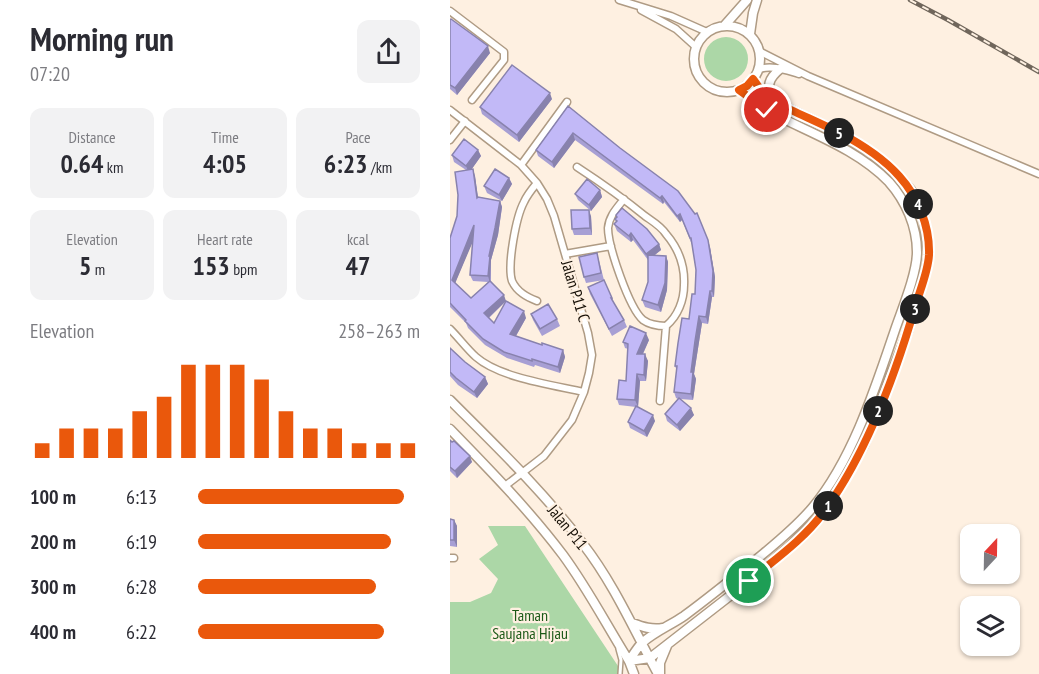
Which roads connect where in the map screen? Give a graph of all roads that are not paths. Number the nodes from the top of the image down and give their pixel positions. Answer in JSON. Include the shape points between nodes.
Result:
{"nodes":[{"id":1,"x":619,"y":0,"type":"edge"},
{"id":2,"x":747,"y":0,"type":"edge"},
{"id":3,"x":757,"y":0,"type":"edge"},
{"id":4,"x":630,"y":4,"type":"junction"},
{"id":5,"x":450,"y":11,"type":"edge"},
{"id":6,"x":724,"y":26,"type":"junction"},
{"id":7,"x":707,"y":32,"type":"junction"},
{"id":8,"x":750,"y":34,"type":"junction"},
{"id":9,"x":696,"y":47,"type":"junction"},
{"id":10,"x":759,"y":51,"type":"junction"},
{"id":11,"x":759,"y":69,"type":"junction"},
{"id":12,"x":780,"y":69,"type":"junction"},
{"id":13,"x":808,"y":76,"type":"junction"},
{"id":14,"x":753,"y":79,"type":"junction"},
{"id":15,"x":739,"y":90,"type":"junction"},
{"id":16,"x":472,"y":100,"type":"dead end"},
{"id":17,"x":772,"y":100,"type":"junction"},
{"id":18,"x":567,"y":102,"type":"dead end"},
{"id":19,"x":450,"y":110,"type":"edge"},
{"id":20,"x":465,"y":122,"type":"junction"},
{"id":21,"x":450,"y":140,"type":"edge"},
{"id":22,"x":521,"y":165,"type":"junction"},
{"id":23,"x":577,"y":167,"type":"dead end"},
{"id":24,"x":1039,"y":174,"type":"edge"},
{"id":25,"x":537,"y":183,"type":"junction"},
{"id":26,"x":624,"y":199,"type":"junction"},
{"id":27,"x":611,"y":246,"type":"junction"},
{"id":28,"x":565,"y":254,"type":"junction"},
{"id":29,"x":537,"y":301,"type":"dead end"},
{"id":30,"x":666,"y":326,"type":"junction"},
{"id":31,"x":450,"y":329,"type":"edge"},
{"id":32,"x":584,"y":392,"type":"junction"},
{"id":33,"x":450,"y":400,"type":"edge"},
{"id":34,"x":660,"y":401,"type":"dead end"},
{"id":35,"x":450,"y":429,"type":"edge"},
{"id":36,"x":522,"y":473,"type":"junction"},
{"id":37,"x":505,"y":486,"type":"junction"},
{"id":38,"x":632,"y":622,"type":"junction"},
{"id":39,"x":666,"y":628,"type":"junction"},
{"id":40,"x":615,"y":640,"type":"junction"},
{"id":41,"x":642,"y":643,"type":"junction"},
{"id":42,"x":669,"y":643,"type":"junction"},
{"id":43,"x":650,"y":658,"type":"junction"},
{"id":44,"x":629,"y":661,"type":"junction"},
{"id":45,"x":620,"y":674,"type":"edge"},
{"id":46,"x":634,"y":674,"type":"edge"},
{"id":47,"x":659,"y":674,"type":"edge"}],
"edges":[{"from":1,"to":4,"type":"street"},
{"from":2,"to":6,"type":"main road"},
{"from":3,"to":8,"type":"main road"},
{"from":4,"to":7,"type":"street"},
{"from":4,"to":9,"type":"street","via":[[676,29]]},
{"from":5,"to":16,"type":"street","via":[[504,52],[504,60]]},
{"from":6,"to":7,"type":"main road"},
{"from":6,"to":8,"type":"main road","via":[[738,27]]},
{"from":7,"to":9,"type":"main road"},
{"from":8,"to":10,"type":"main road"},
{"from":9,"to":15,"type":"main road","via":[[694,66],[703,82],[720,91]]},
{"from":10,"to":11,"type":"main road"},
{"from":10,"to":13,"type":"street"},
{"from":11,"to":12,"type":"street"},
{"from":11,"to":14,"type":"main road"},
{"from":12,"to":13,"type":"street"},
{"from":12,"to":17,"type":"main road","via":[[769,83]]},
{"from":13,"to":24,"type":"street"},
{"from":14,"to":15,"type":"main road"},
{"from":14,"to":17,"type":"main road"},
{"from":15,"to":39,"type":"main road","via":[[767,110],[836,144],[878,171],[907,210],[917,254],[907,297],[879,376],[854,440],[830,482],[782,538]]},
{"from":17,"to":42,"type":"main road","via":[[842,134],[898,175],[919,205],[929,255],[908,331],[864,445],[822,515],[749,581]]},
{"from":18,"to":22,"type":"street"},
{"from":19,"to":20,"type":"street","name":"Jalan P11 C"},
{"from":20,"to":21,"type":"street"},
{"from":20,"to":22,"type":"street","name":"Jalan P11 C"},
{"from":22,"to":25,"type":"street","name":"Jalan P11 C"},
{"from":23,"to":26,"type":"street"},
{"from":25,"to":28,"type":"street","name":"Jalan P11 C","via":[[554,216]]},
{"from":25,"to":29,"type":"street","via":[[519,212],[510,261],[518,290]]},
{"from":26,"to":27,"type":"street","via":[[610,220]]},
{"from":26,"to":30,"type":"street","via":[[664,231],[683,266],[681,304]]},
{"from":27,"to":28,"type":"street"},
{"from":27,"to":30,"type":"street","via":[[636,311],[650,324]]},
{"from":28,"to":32,"type":"street","name":"Jalan P11 C","via":[[592,355]]},
{"from":30,"to":34,"type":"street"},
{"from":31,"to":32,"type":"street","via":[[490,367]]},
{"from":32,"to":36,"type":"street","name":"Jalan P11 C","via":[[572,420],[544,456]]},
{"from":33,"to":36,"type":"main road","name":"Jalan P11"},
{"from":35,"to":37,"type":"main road","name":"Jalan P11"},
{"from":36,"to":37,"type":"street","name":"Jalan P11 C"},
{"from":36,"to":38,"type":"main road","name":"Jalan P11","via":[[584,545]]},
{"from":37,"to":40,"type":"main road","name":"Jalan P11","via":[[564,556]]},
{"from":38,"to":39,"type":"main road"},
{"from":38,"to":41,"type":"main road","name":"Jalan P11"},
{"from":39,"to":41,"type":"main road"},
{"from":40,"to":44,"type":"main road","name":"Jalan P11"},
{"from":40,"to":45,"type":"lane","via":[[621,660]]},
{"from":41,"to":43,"type":"main road","name":"Jalan P11"},
{"from":41,"to":44,"type":"main road"},
{"from":42,"to":43,"type":"main road"},
{"from":42,"to":47,"type":"main road"},
{"from":43,"to":44,"type":"main road"},
{"from":43,"to":47,"type":"main road","name":"Jalan P11"},
{"from":44,"to":46,"type":"main road","name":"Jalan P11"}]}
